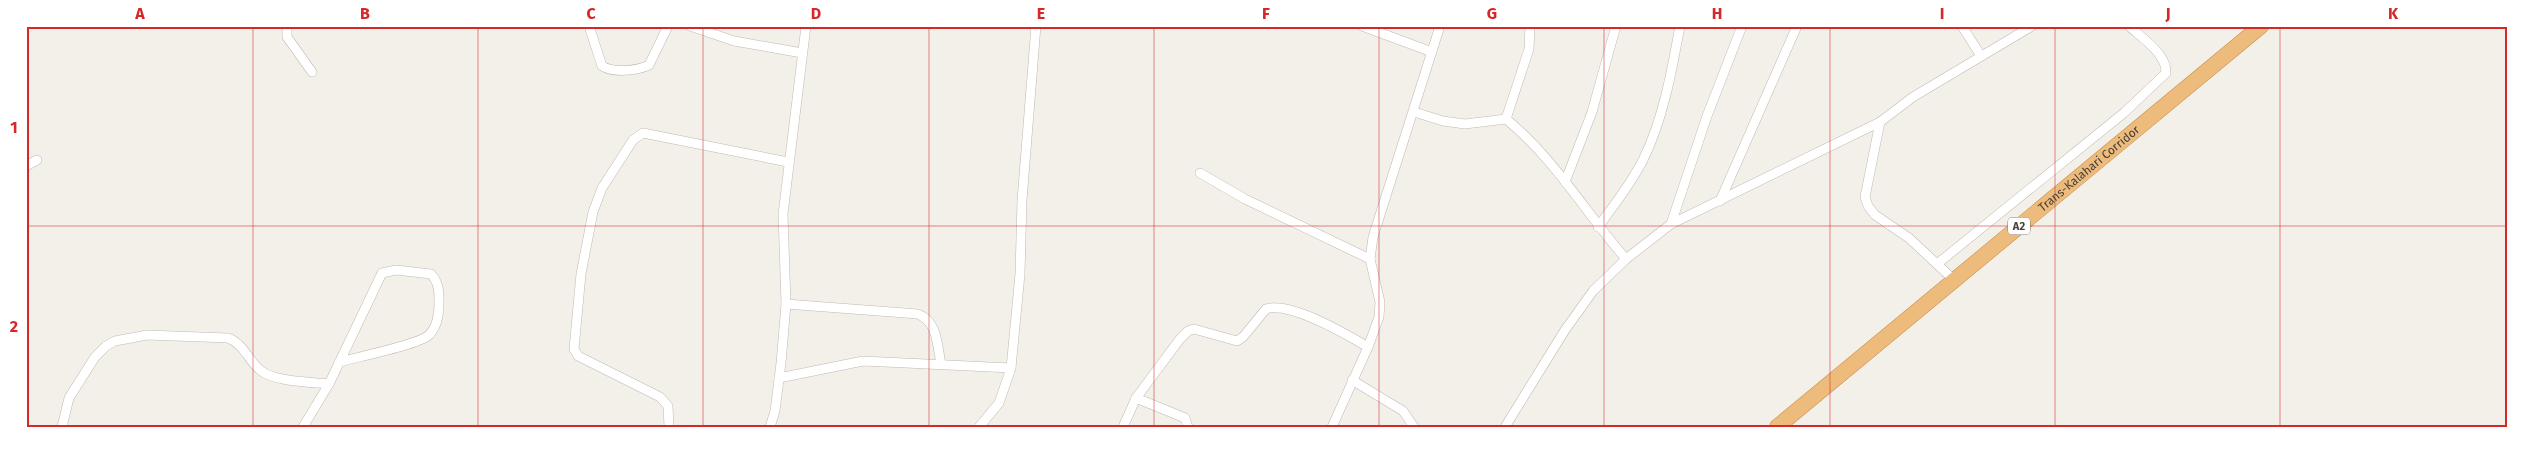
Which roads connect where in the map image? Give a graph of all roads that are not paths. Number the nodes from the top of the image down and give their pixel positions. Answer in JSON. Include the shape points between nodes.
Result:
{"nodes":[{"id":1,"x":287,"y":26,"type":"edge"},
{"id":2,"x":589,"y":26,"type":"edge"},
{"id":3,"x":668,"y":26,"type":"edge"},
{"id":4,"x":690,"y":26,"type":"edge"},
{"id":5,"x":806,"y":26,"type":"edge"},
{"id":6,"x":1036,"y":26,"type":"edge"},
{"id":7,"x":1362,"y":26,"type":"edge"},
{"id":8,"x":1440,"y":26,"type":"edge"},
{"id":9,"x":1530,"y":26,"type":"edge"},
{"id":10,"x":1616,"y":26,"type":"edge"},
{"id":11,"x":1680,"y":26,"type":"edge"},
{"id":12,"x":1742,"y":26,"type":"edge"},
{"id":13,"x":1797,"y":26,"type":"edge"},
{"id":14,"x":1962,"y":26,"type":"edge"},
{"id":15,"x":2032,"y":26,"type":"edge"},
{"id":16,"x":2129,"y":26,"type":"edge"},
{"id":17,"x":2261,"y":26,"type":"edge"},
{"id":18,"x":1379,"y":30,"type":"edge"},
{"id":19,"x":1432,"y":52,"type":"junction"},
{"id":20,"x":802,"y":54,"type":"junction"},
{"id":21,"x":1981,"y":56,"type":"junction"},
{"id":22,"x":312,"y":72,"type":"dead end"},
{"id":23,"x":1414,"y":112,"type":"junction"},
{"id":24,"x":1506,"y":119,"type":"junction"},
{"id":25,"x":1880,"y":122,"type":"junction"},
{"id":26,"x":37,"y":160,"type":"dead end"},
{"id":27,"x":788,"y":162,"type":"junction"},
{"id":28,"x":26,"y":166,"type":"edge"},
{"id":29,"x":1200,"y":173,"type":"dead end"},
{"id":30,"x":1565,"y":182,"type":"junction"},
{"id":31,"x":1720,"y":201,"type":"junction"},
{"id":32,"x":1671,"y":224,"type":"junction"},
{"id":33,"x":1598,"y":227,"type":"junction"},
{"id":34,"x":1370,"y":259,"type":"junction"},
{"id":35,"x":1626,"y":259,"type":"junction"},
{"id":36,"x":1937,"y":264,"type":"junction"},
{"id":37,"x":1954,"y":280,"type":"junction"},
{"id":38,"x":786,"y":304,"type":"junction"},
{"id":39,"x":1368,"y":346,"type":"junction"},
{"id":40,"x":339,"y":362,"type":"junction"},
{"id":41,"x":941,"y":364,"type":"junction"},
{"id":42,"x":1010,"y":368,"type":"junction"},
{"id":43,"x":779,"y":378,"type":"junction"},
{"id":44,"x":1352,"y":380,"type":"junction"},
{"id":45,"x":328,"y":384,"type":"junction"},
{"id":46,"x":1136,"y":398,"type":"junction"},
{"id":47,"x":62,"y":427,"type":"edge"},
{"id":48,"x":304,"y":427,"type":"edge"},
{"id":49,"x":669,"y":427,"type":"edge"},
{"id":50,"x":770,"y":427,"type":"edge"},
{"id":51,"x":979,"y":427,"type":"edge"},
{"id":52,"x":1123,"y":427,"type":"edge"},
{"id":53,"x":1188,"y":427,"type":"edge"},
{"id":54,"x":1332,"y":427,"type":"edge"},
{"id":55,"x":1414,"y":427,"type":"edge"},
{"id":56,"x":1505,"y":427,"type":"edge"},
{"id":57,"x":1777,"y":427,"type":"edge"}],
"edges":[{"from":1,"to":22,"type":"street","via":[[287,37]]},
{"from":2,"to":3,"type":"street","via":[[602,66],[607,69],[649,65]]},
{"from":4,"to":20,"type":"street","via":[[734,41]]},
{"from":5,"to":20,"type":"street"},
{"from":6,"to":42,"type":"street","via":[[1022,200],[1020,274]]},
{"from":7,"to":18,"type":"street"},
{"from":8,"to":19,"type":"street"},
{"from":9,"to":24,"type":"street","via":[[1529,49]]},
{"from":10,"to":30,"type":"street","via":[[1592,112]]},
{"from":11,"to":33,"type":"street","via":[[1671,78],[1644,158],[1624,193]]},
{"from":12,"to":32,"type":"street","via":[[1707,116]]},
{"from":13,"to":31,"type":"street"},
{"from":14,"to":21,"type":"street"},
{"from":15,"to":21,"type":"street"},
{"from":16,"to":36,"type":"street","via":[[2160,56],[2166,66],[2166,74],[2125,112]]},
{"from":17,"to":37,"type":"highway","name":"Trans-Kalahari Corridor","number":"A2"},
{"from":18,"to":19,"type":"street"},
{"from":19,"to":23,"type":"street"},
{"from":20,"to":27,"type":"street"},
{"from":21,"to":25,"type":"street","via":[[1913,97]]},
{"from":23,"to":24,"type":"street","via":[[1465,124]]},
{"from":23,"to":34,"type":"street","via":[[1381,205]]},
{"from":24,"to":30,"type":"street"},
{"from":25,"to":31,"type":"street"},
{"from":25,"to":36,"type":"street","via":[[1865,197],[1868,206]]},
{"from":26,"to":28,"type":"street"},
{"from":27,"to":38,"type":"street","via":[[783,214]]},
{"from":27,"to":49,"type":"street","via":[[643,133],[633,140],[598,196],[581,274],[574,349],[578,356],[660,397],[668,406]]},
{"from":29,"to":34,"type":"street","via":[[1245,199]]},
{"from":30,"to":33,"type":"street"},
{"from":31,"to":32,"type":"street"},
{"from":32,"to":35,"type":"street"},
{"from":33,"to":35,"type":"street"},
{"from":34,"to":39,"type":"street","via":[[1380,302],[1379,317]]},
{"from":35,"to":56,"type":"street","via":[[1593,291],[1570,322]]},
{"from":36,"to":37,"type":"street"},
{"from":37,"to":57,"type":"highway","name":"Trans-Kalahari Corridor","number":"A2"},
{"from":38,"to":41,"type":"street","via":[[918,314],[932,325]]},
{"from":38,"to":43,"type":"street"},
{"from":39,"to":44,"type":"street"},
{"from":39,"to":46,"type":"street","via":[[1330,325],[1282,307],[1270,307],[1237,341],[1202,330],[1188,331]]},
{"from":40,"to":40,"type":"street","via":[[417,343],[429,335],[436,326],[439,311],[437,281],[431,274],[396,270],[382,274]]},
{"from":40,"to":45,"type":"street"},
{"from":41,"to":42,"type":"street"},
{"from":41,"to":43,"type":"street","via":[[863,361]]},
{"from":42,"to":51,"type":"street","via":[[999,403]]},
{"from":43,"to":50,"type":"street"},
{"from":44,"to":54,"type":"street"},
{"from":44,"to":55,"type":"street","via":[[1403,411]]},
{"from":45,"to":47,"type":"street","via":[[285,379],[262,372],[237,342],[228,338],[147,335],[115,341],[95,357],[69,398]]},
{"from":45,"to":48,"type":"street"},
{"from":46,"to":52,"type":"street"},
{"from":46,"to":53,"type":"street","via":[[1185,418]]}]}
